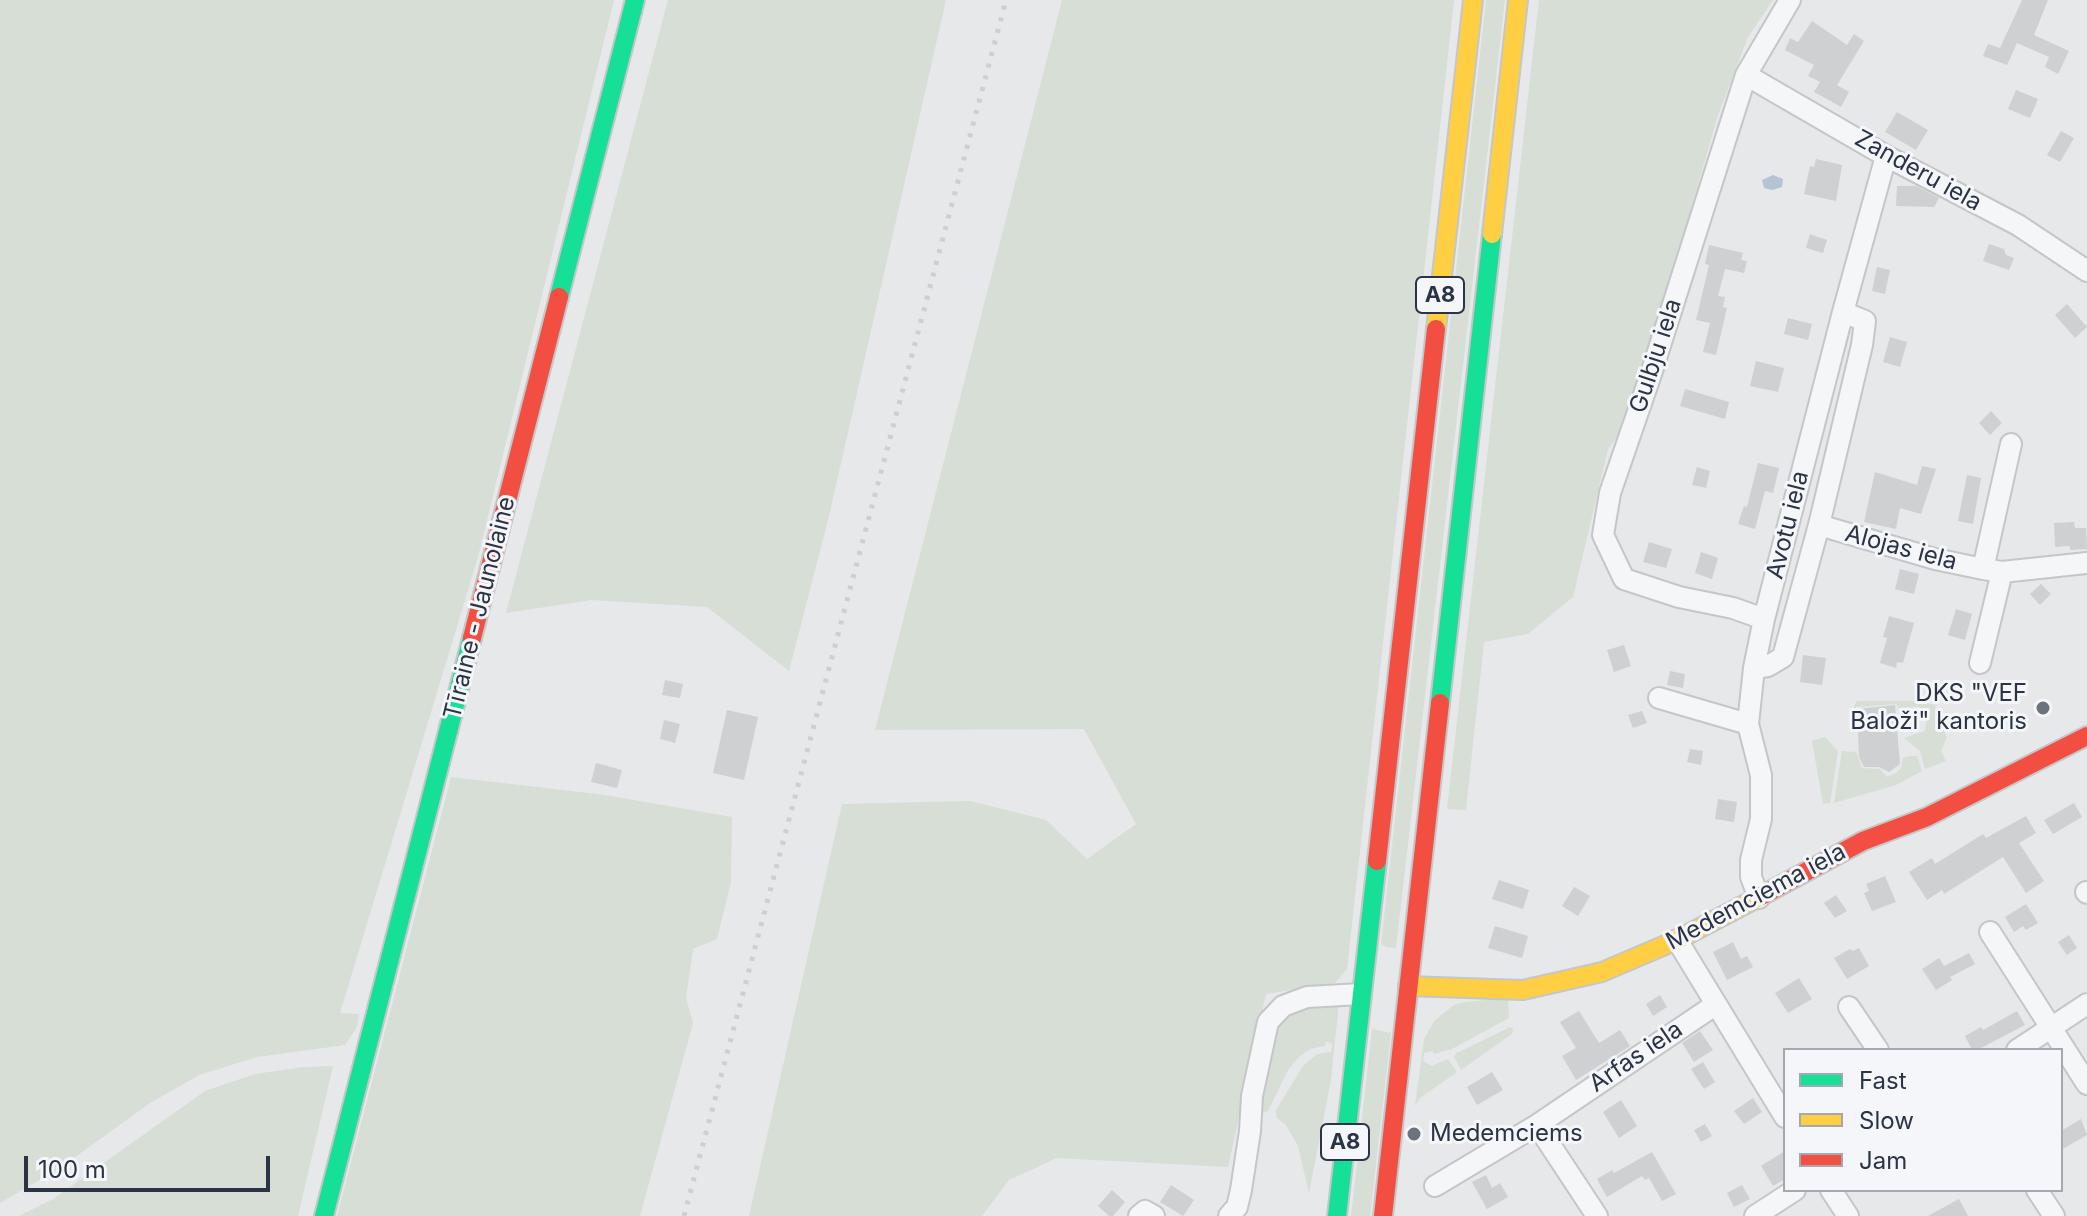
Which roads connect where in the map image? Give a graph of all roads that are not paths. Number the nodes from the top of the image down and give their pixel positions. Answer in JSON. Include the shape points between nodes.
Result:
{"nodes":[{"id":1,"x":635,"y":0,"type":"edge"},
{"id":2,"x":1473,"y":0,"type":"edge"},
{"id":3,"x":1518,"y":0,"type":"edge"},
{"id":4,"x":1790,"y":0,"type":"edge"},
{"id":5,"x":1746,"y":75,"type":"junction"},
{"id":6,"x":1886,"y":156,"type":"junction"},
{"id":7,"x":2087,"y":271,"type":"edge"},
{"id":8,"x":1843,"y":312,"type":"junction"},
{"id":9,"x":2011,"y":444,"type":"dead end"},
{"id":10,"x":1819,"y":525,"type":"junction"},
{"id":11,"x":2087,"y":563,"type":"edge"},
{"id":12,"x":1992,"y":570,"type":"junction"},
{"id":13,"x":1764,"y":619,"type":"junction"},
{"id":14,"x":1980,"y":663,"type":"dead end"},
{"id":15,"x":1754,"y":668,"type":"junction"},
{"id":16,"x":1659,"y":698,"type":"dead end"},
{"id":17,"x":1748,"y":724,"type":"junction"},
{"id":18,"x":2087,"y":736,"type":"edge"},
{"id":19,"x":1759,"y":898,"type":"junction"},
{"id":20,"x":1990,"y":932,"type":"dead end"},
{"id":21,"x":1677,"y":940,"type":"junction"},
{"id":22,"x":1408,"y":986,"type":"junction"},
{"id":23,"x":1361,"y":994,"type":"junction"},
{"id":24,"x":2087,"y":1004,"type":"edge"},
{"id":25,"x":1715,"y":1005,"type":"junction"},
{"id":26,"x":1849,"y":1007,"type":"dead end"},
{"id":27,"x":2051,"y":1028,"type":"junction"},
{"id":28,"x":1877,"y":1048,"type":"edge"},
{"id":29,"x":2020,"y":1048,"type":"edge"},
{"id":30,"x":2087,"y":1084,"type":"edge"},
{"id":31,"x":1783,"y":1114,"type":"edge"},
{"id":32,"x":1537,"y":1125,"type":"junction"},
{"id":33,"x":1435,"y":1186,"type":"dead end"},
{"id":34,"x":1792,"y":1192,"type":"edge"},
{"id":35,"x":1832,"y":1192,"type":"edge"},
{"id":36,"x":2038,"y":1192,"type":"edge"},
{"id":37,"x":324,"y":1216,"type":"edge"},
{"id":38,"x":1139,"y":1216,"type":"edge"},
{"id":39,"x":1154,"y":1216,"type":"edge"},
{"id":40,"x":1229,"y":1216,"type":"edge"},
{"id":41,"x":1337,"y":1216,"type":"edge"},
{"id":42,"x":1383,"y":1216,"type":"edge"},
{"id":43,"x":1597,"y":1216,"type":"edge"},
{"id":44,"x":1755,"y":1216,"type":"edge"},
{"id":45,"x":1848,"y":1216,"type":"edge"},
{"id":46,"x":2054,"y":1216,"type":"edge"}],
"edges":[{"from":1,"to":37,"type":"main road","name":"Tīraine - Jaunolaine"},
{"from":2,"to":23,"type":"main road","number":"A8"},
{"from":3,"to":22,"type":"main road","number":"A8"},
{"from":4,"to":5,"type":"street","name":"Gulbju iela"},
{"from":5,"to":6,"type":"street","name":"Zanderu iela"},
{"from":5,"to":13,"type":"street","name":"Gulbju iela","via":[[1610,493],[1603,535],[1624,579]]},
{"from":6,"to":7,"type":"street","name":"Zanderu iela","via":[[2018,225]]},
{"from":6,"to":8,"type":"street","name":"Avotu iela"},
{"from":8,"to":10,"type":"street","via":[[1865,321]]},
{"from":8,"to":13,"type":"street","name":"Avotu iela"},
{"from":9,"to":12,"type":"street","name":"Alojas iela"},
{"from":10,"to":12,"type":"street","name":"Alojas iela"},
{"from":10,"to":15,"type":"street","via":[[1783,657]]},
{"from":11,"to":12,"type":"street","name":"Alojas iela"},
{"from":12,"to":14,"type":"street"},
{"from":13,"to":15,"type":"street","name":"Avotu iela"},
{"from":15,"to":17,"type":"street","name":"Avotu iela"},
{"from":16,"to":17,"type":"street"},
{"from":17,"to":19,"type":"street","name":"Avotu iela","via":[[1761,775],[1761,819],[1751,860]]},
{"from":18,"to":19,"type":"main road","name":"Medemciema iela","via":[[1927,817],[1863,841]]},
{"from":19,"to":21,"type":"main road","name":"Medemciema iela"},
{"from":20,"to":27,"type":"street"},
{"from":21,"to":22,"type":"main road","name":"Medemciema iela","via":[[1602,972],[1523,990]]},
{"from":21,"to":25,"type":"street"},
{"from":22,"to":42,"type":"main road","number":"A8"},
{"from":23,"to":40,"type":"street","via":[[1307,997],[1283,1006],[1268,1022],[1252,1096],[1241,1190]]},
{"from":23,"to":41,"type":"main road","number":"A8"},
{"from":24,"to":27,"type":"street"},
{"from":25,"to":31,"type":"street"},
{"from":25,"to":32,"type":"street","name":"Arfas iela"},
{"from":26,"to":28,"type":"street"},
{"from":27,"to":29,"type":"street"},
{"from":27,"to":30,"type":"street"},
{"from":32,"to":33,"type":"street","name":"Arfas iela"},
{"from":32,"to":43,"type":"street"},
{"from":34,"to":44,"type":"street"},
{"from":35,"to":45,"type":"street"},
{"from":36,"to":46,"type":"street"},
{"from":38,"to":39,"type":"street","via":[[1145,1211]]}]}
